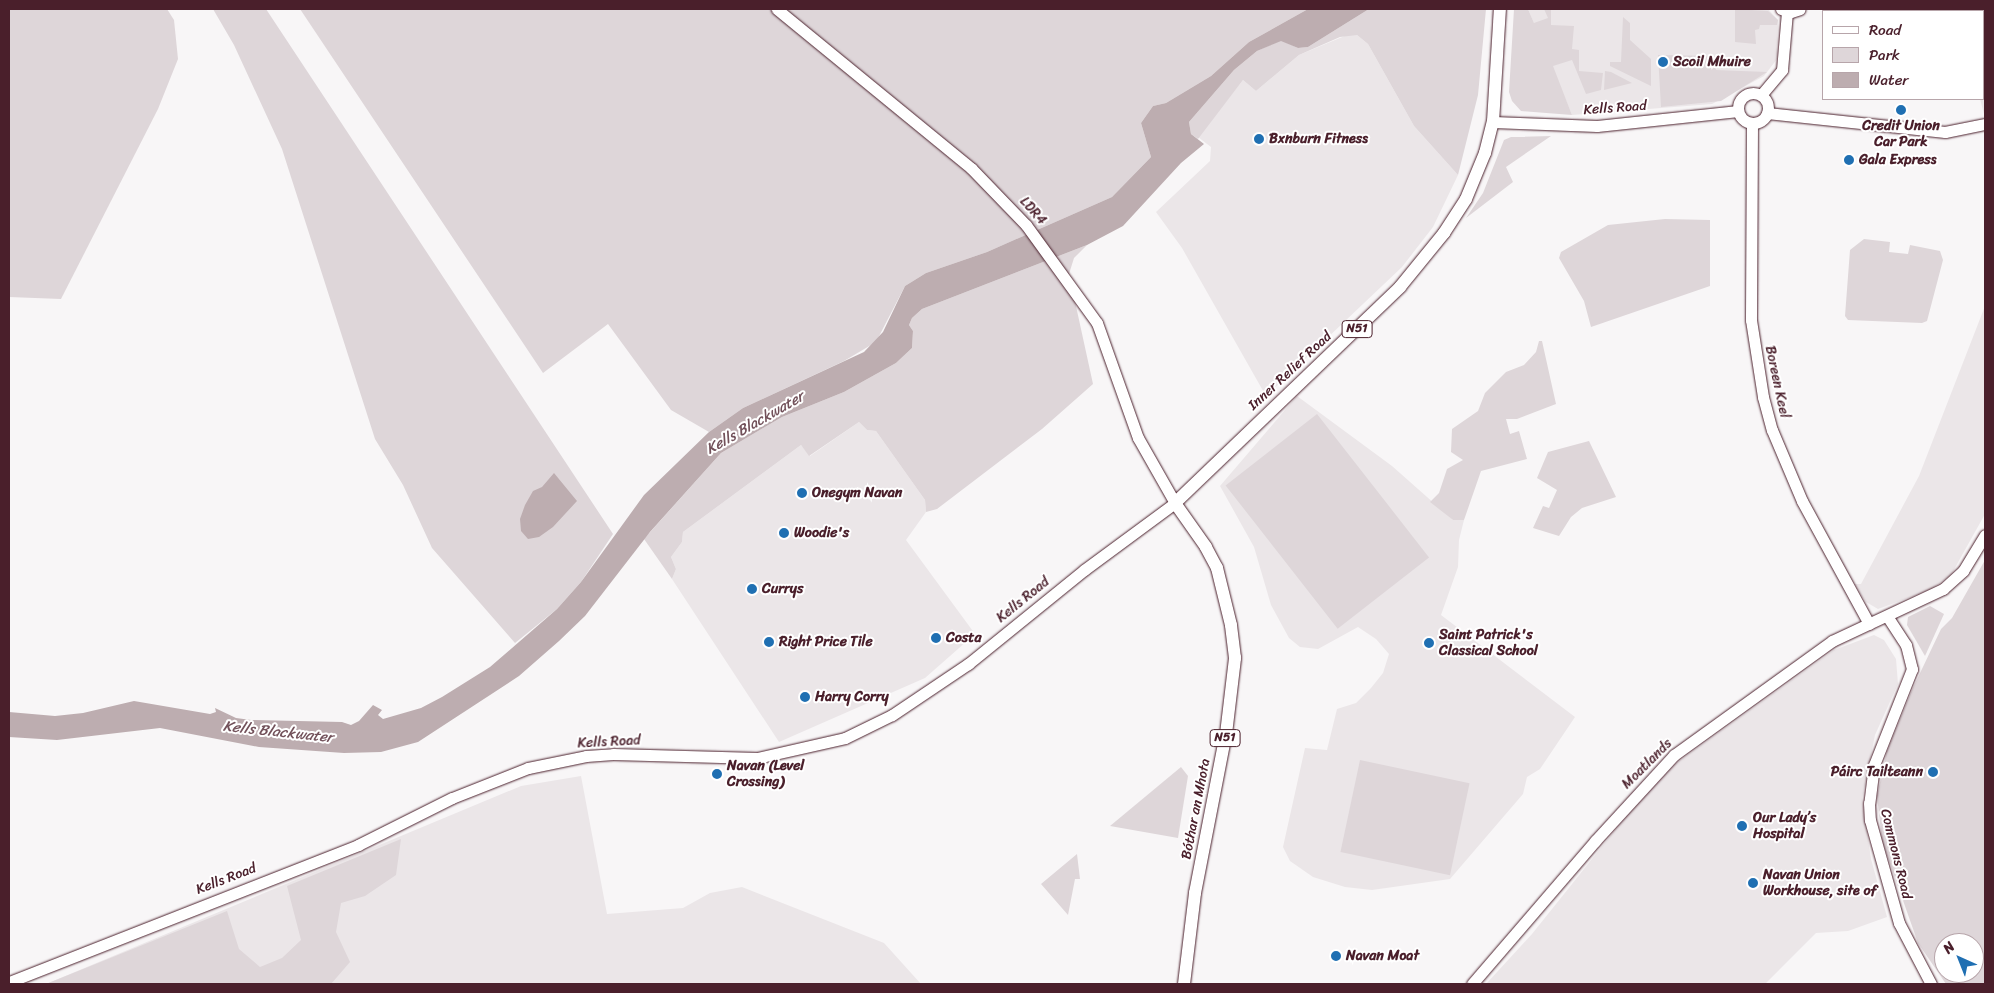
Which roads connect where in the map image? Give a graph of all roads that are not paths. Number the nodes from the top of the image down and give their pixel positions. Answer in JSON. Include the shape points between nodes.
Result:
{"nodes":[{"id":1,"x":777,"y":9,"type":"edge"},
{"id":2,"x":1500,"y":9,"type":"edge"},
{"id":3,"x":1800,"y":9,"type":"edge"},
{"id":4,"x":1784,"y":10,"type":"edge"},
{"id":5,"x":1761,"y":95,"type":"junction"},
{"id":6,"x":1738,"y":112,"type":"junction"},
{"id":7,"x":1767,"y":114,"type":"junction"},
{"id":8,"x":1493,"y":122,"type":"junction"},
{"id":9,"x":1752,"y":124,"type":"junction"},
{"id":10,"x":1985,"y":124,"type":"edge"},
{"id":11,"x":1175,"y":503,"type":"junction"},
{"id":12,"x":1985,"y":535,"type":"edge"},
{"id":13,"x":1887,"y":616,"type":"junction"},
{"id":14,"x":1869,"y":624,"type":"junction"},
{"id":15,"x":9,"y":982,"type":"edge"},
{"id":16,"x":1184,"y":984,"type":"edge"},
{"id":17,"x":1472,"y":984,"type":"edge"},
{"id":18,"x":1931,"y":984,"type":"edge"}],
"edges":[{"from":1,"to":11,"type":"street","name":"LDR4","via":[[971,168],[1026,224],[1097,323],[1138,438]]},
{"from":2,"to":8,"type":"main road","name":"Inner Relief Road","number":"N51"},
{"from":3,"to":4,"type":"street"},
{"from":4,"to":5,"type":"street","via":[[1782,70]]},
{"from":5,"to":6,"type":"street","via":[[1751,93],[1742,97]]},
{"from":5,"to":7,"type":"street","via":[[1768,103]]},
{"from":6,"to":8,"type":"street","name":"Kells Road","via":[[1597,126]]},
{"from":6,"to":9,"type":"street","via":[[1743,120]]},
{"from":7,"to":9,"type":"street"},
{"from":7,"to":10,"type":"street","via":[[1945,132]]},
{"from":8,"to":11,"type":"main road","name":"Inner Relief Road","number":"N51","via":[[1485,153],[1466,199],[1421,264]]},
{"from":9,"to":14,"type":"street","name":"Boreen Keel","via":[[1751,320],[1763,397],[1772,430],[1802,501]]},
{"from":11,"to":15,"type":"street","name":"Kells Road","via":[[928,692],[885,719],[845,738],[757,758],[612,754],[578,757],[528,768],[452,798],[358,844]]},
{"from":11,"to":16,"type":"main road","name":"Bóthar an Mhota","number":"N51","via":[[1213,560],[1228,606],[1236,658],[1226,734],[1195,893]]},
{"from":12,"to":13,"type":"street","name":"Moatlands","via":[[1955,580],[1943,590]]},
{"from":13,"to":14,"type":"street","name":"Moatlands"},
{"from":13,"to":18,"type":"street","name":"Commons Road","via":[[1906,645],[1912,669],[1874,765],[1869,795],[1870,820],[1899,923]]},
{"from":14,"to":17,"type":"street","name":"Moatlands","via":[[1815,652],[1674,755]]}]}
